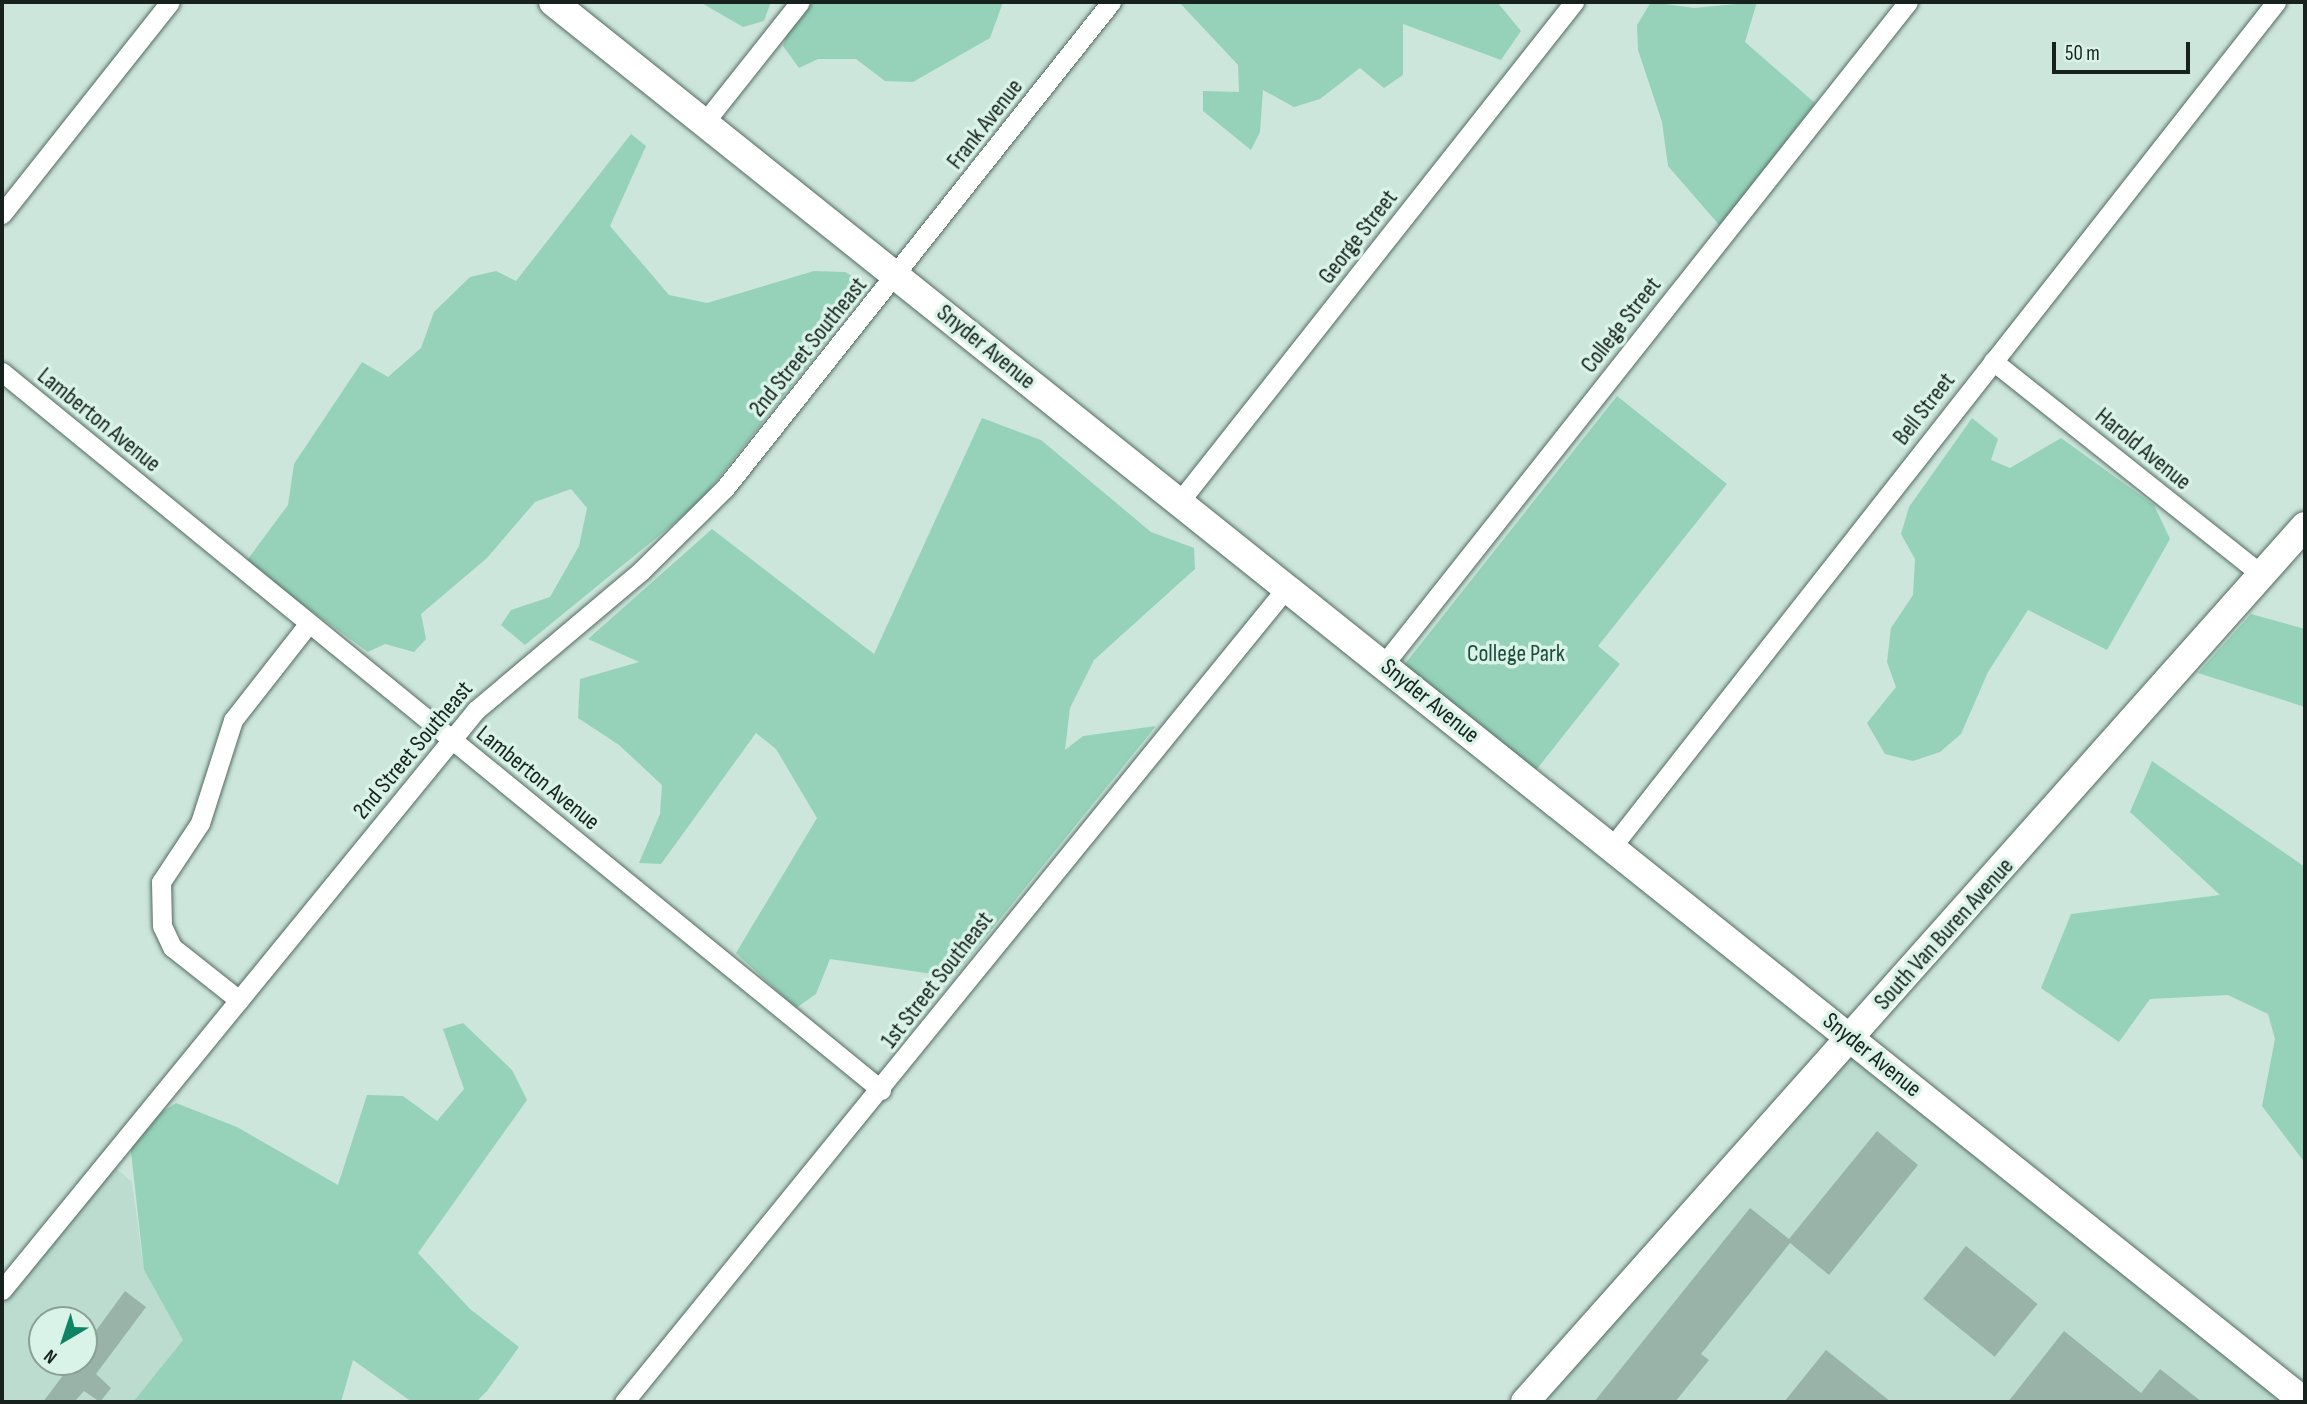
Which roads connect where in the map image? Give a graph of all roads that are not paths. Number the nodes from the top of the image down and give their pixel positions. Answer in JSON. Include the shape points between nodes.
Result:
{"nodes":[{"id":1,"x":170,"y":2,"type":"edge"},
{"id":2,"x":553,"y":2,"type":"edge"},
{"id":3,"x":800,"y":2,"type":"edge"},
{"id":4,"x":1111,"y":2,"type":"edge"},
{"id":5,"x":1574,"y":2,"type":"edge"},
{"id":6,"x":2276,"y":2,"type":"edge"},
{"id":7,"x":1902,"y":9,"type":"edge"},
{"id":8,"x":704,"y":122,"type":"junction"},
{"id":9,"x":2,"y":214,"type":"edge"},
{"id":10,"x":897,"y":276,"type":"junction"},
{"id":11,"x":1993,"y":360,"type":"junction"},
{"id":12,"x":2,"y":372,"type":"edge"},
{"id":13,"x":1180,"y":501,"type":"junction"},
{"id":14,"x":2305,"y":526,"type":"edge"},
{"id":15,"x":2262,"y":575,"type":"junction"},
{"id":16,"x":1287,"y":587,"type":"junction"},
{"id":17,"x":309,"y":623,"type":"junction"},
{"id":18,"x":1384,"y":664,"type":"junction"},
{"id":19,"x":452,"y":739,"type":"junction"},
{"id":20,"x":1611,"y":848,"type":"junction"},
{"id":21,"x":239,"y":1000,"type":"junction"},
{"id":22,"x":1851,"y":1038,"type":"junction"},
{"id":23,"x":881,"y":1090,"type":"junction"},
{"id":24,"x":2,"y":1290,"type":"edge"},
{"id":25,"x":624,"y":1402,"type":"edge"},
{"id":26,"x":1525,"y":1402,"type":"edge"},
{"id":27,"x":2305,"y":1402,"type":"edge"}],
"edges":[{"from":1,"to":9,"type":"street"},
{"from":2,"to":8,"type":"main road","name":"Snyder Avenue"},
{"from":3,"to":8,"type":"street"},
{"from":4,"to":10,"type":"street","name":"Frank Avenue"},
{"from":5,"to":13,"type":"street","name":"George Street"},
{"from":6,"to":11,"type":"street","name":"Bell Street"},
{"from":7,"to":18,"type":"street","name":"College Street"},
{"from":8,"to":10,"type":"main road","name":"Snyder Avenue"},
{"from":10,"to":13,"type":"main road","name":"Snyder Avenue"},
{"from":10,"to":19,"type":"street","name":"2nd Street Southeast","via":[[702,513],[512,675]]},
{"from":11,"to":15,"type":"street","name":"Harold Avenue"},
{"from":11,"to":20,"type":"street","name":"Bell Street"},
{"from":12,"to":17,"type":"street","name":"Lamberton Avenue"},
{"from":13,"to":16,"type":"main road","name":"Snyder Avenue"},
{"from":14,"to":15,"type":"main road","name":"South Van Buren Avenue"},
{"from":15,"to":22,"type":"main road","name":"South Van Buren Avenue"},
{"from":16,"to":18,"type":"main road","name":"Snyder Avenue"},
{"from":16,"to":23,"type":"street","name":"1st Street Southeast"},
{"from":17,"to":19,"type":"street","name":"Lamberton Avenue"},
{"from":17,"to":21,"type":"street","via":[[233,720],[200,823],[161,882],[162,926],[172,947]]},
{"from":18,"to":20,"type":"main road","name":"Snyder Avenue"},
{"from":19,"to":21,"type":"street","name":"2nd Street Southeast"},
{"from":19,"to":23,"type":"street","name":"Lamberton Avenue"},
{"from":20,"to":22,"type":"main road","name":"Snyder Avenue"},
{"from":21,"to":24,"type":"street","name":"2nd Street Southeast"},
{"from":22,"to":26,"type":"main road","name":"South Van Buren Avenue"},
{"from":22,"to":27,"type":"main road","name":"Snyder Avenue"},
{"from":23,"to":25,"type":"street","name":"1st Street Southeast"}]}
